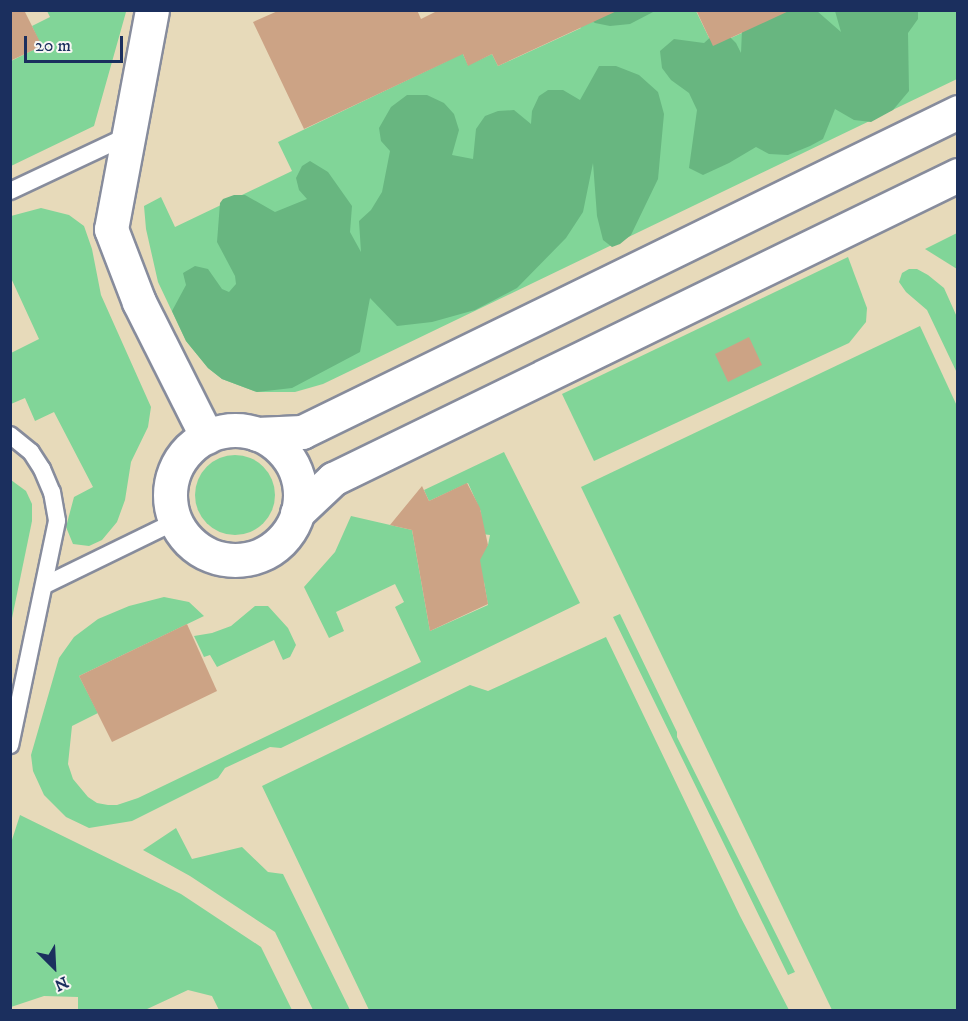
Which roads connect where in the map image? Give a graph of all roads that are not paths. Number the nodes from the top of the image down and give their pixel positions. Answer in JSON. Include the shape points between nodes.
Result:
{"nodes":[{"id":1,"x":152,"y":10,"type":"edge"},
{"id":2,"x":957,"y":112,"type":"edge"},
{"id":3,"x":129,"y":135,"type":"junction"},
{"id":4,"x":957,"y":175,"type":"edge"},
{"id":5,"x":10,"y":191,"type":"edge"},
{"id":6,"x":257,"y":434,"type":"junction"},
{"id":7,"x":10,"y":435,"type":"edge"},
{"id":8,"x":207,"y":436,"type":"junction"},
{"id":9,"x":297,"y":513,"type":"junction"},
{"id":10,"x":176,"y":522,"type":"junction"},
{"id":11,"x":45,"y":585,"type":"junction"},
{"id":12,"x":10,"y":744,"type":"edge"}],
"edges":[{"from":1,"to":3,"type":"street"},
{"from":2,"to":6,"type":"street","via":[[302,432]]},
{"from":3,"to":5,"type":"lane"},
{"from":3,"to":8,"type":"street","via":[[111,229],[139,303]]},
{"from":4,"to":9,"type":"street","via":[[333,479]]},
{"from":6,"to":8,"type":"street","via":[[228,430]]},
{"from":6,"to":9,"type":"street","via":[[276,445],[292,465],[300,489]]},
{"from":7,"to":11,"type":"lane","via":[[32,452],[52,492],[57,521]]},
{"from":8,"to":10,"type":"street","via":[[185,454],[176,470],[170,496]]},
{"from":9,"to":10,"type":"street","via":[[282,540],[247,558],[224,559],[203,551]]},
{"from":10,"to":11,"type":"lane"},
{"from":11,"to":12,"type":"lane"}]}
